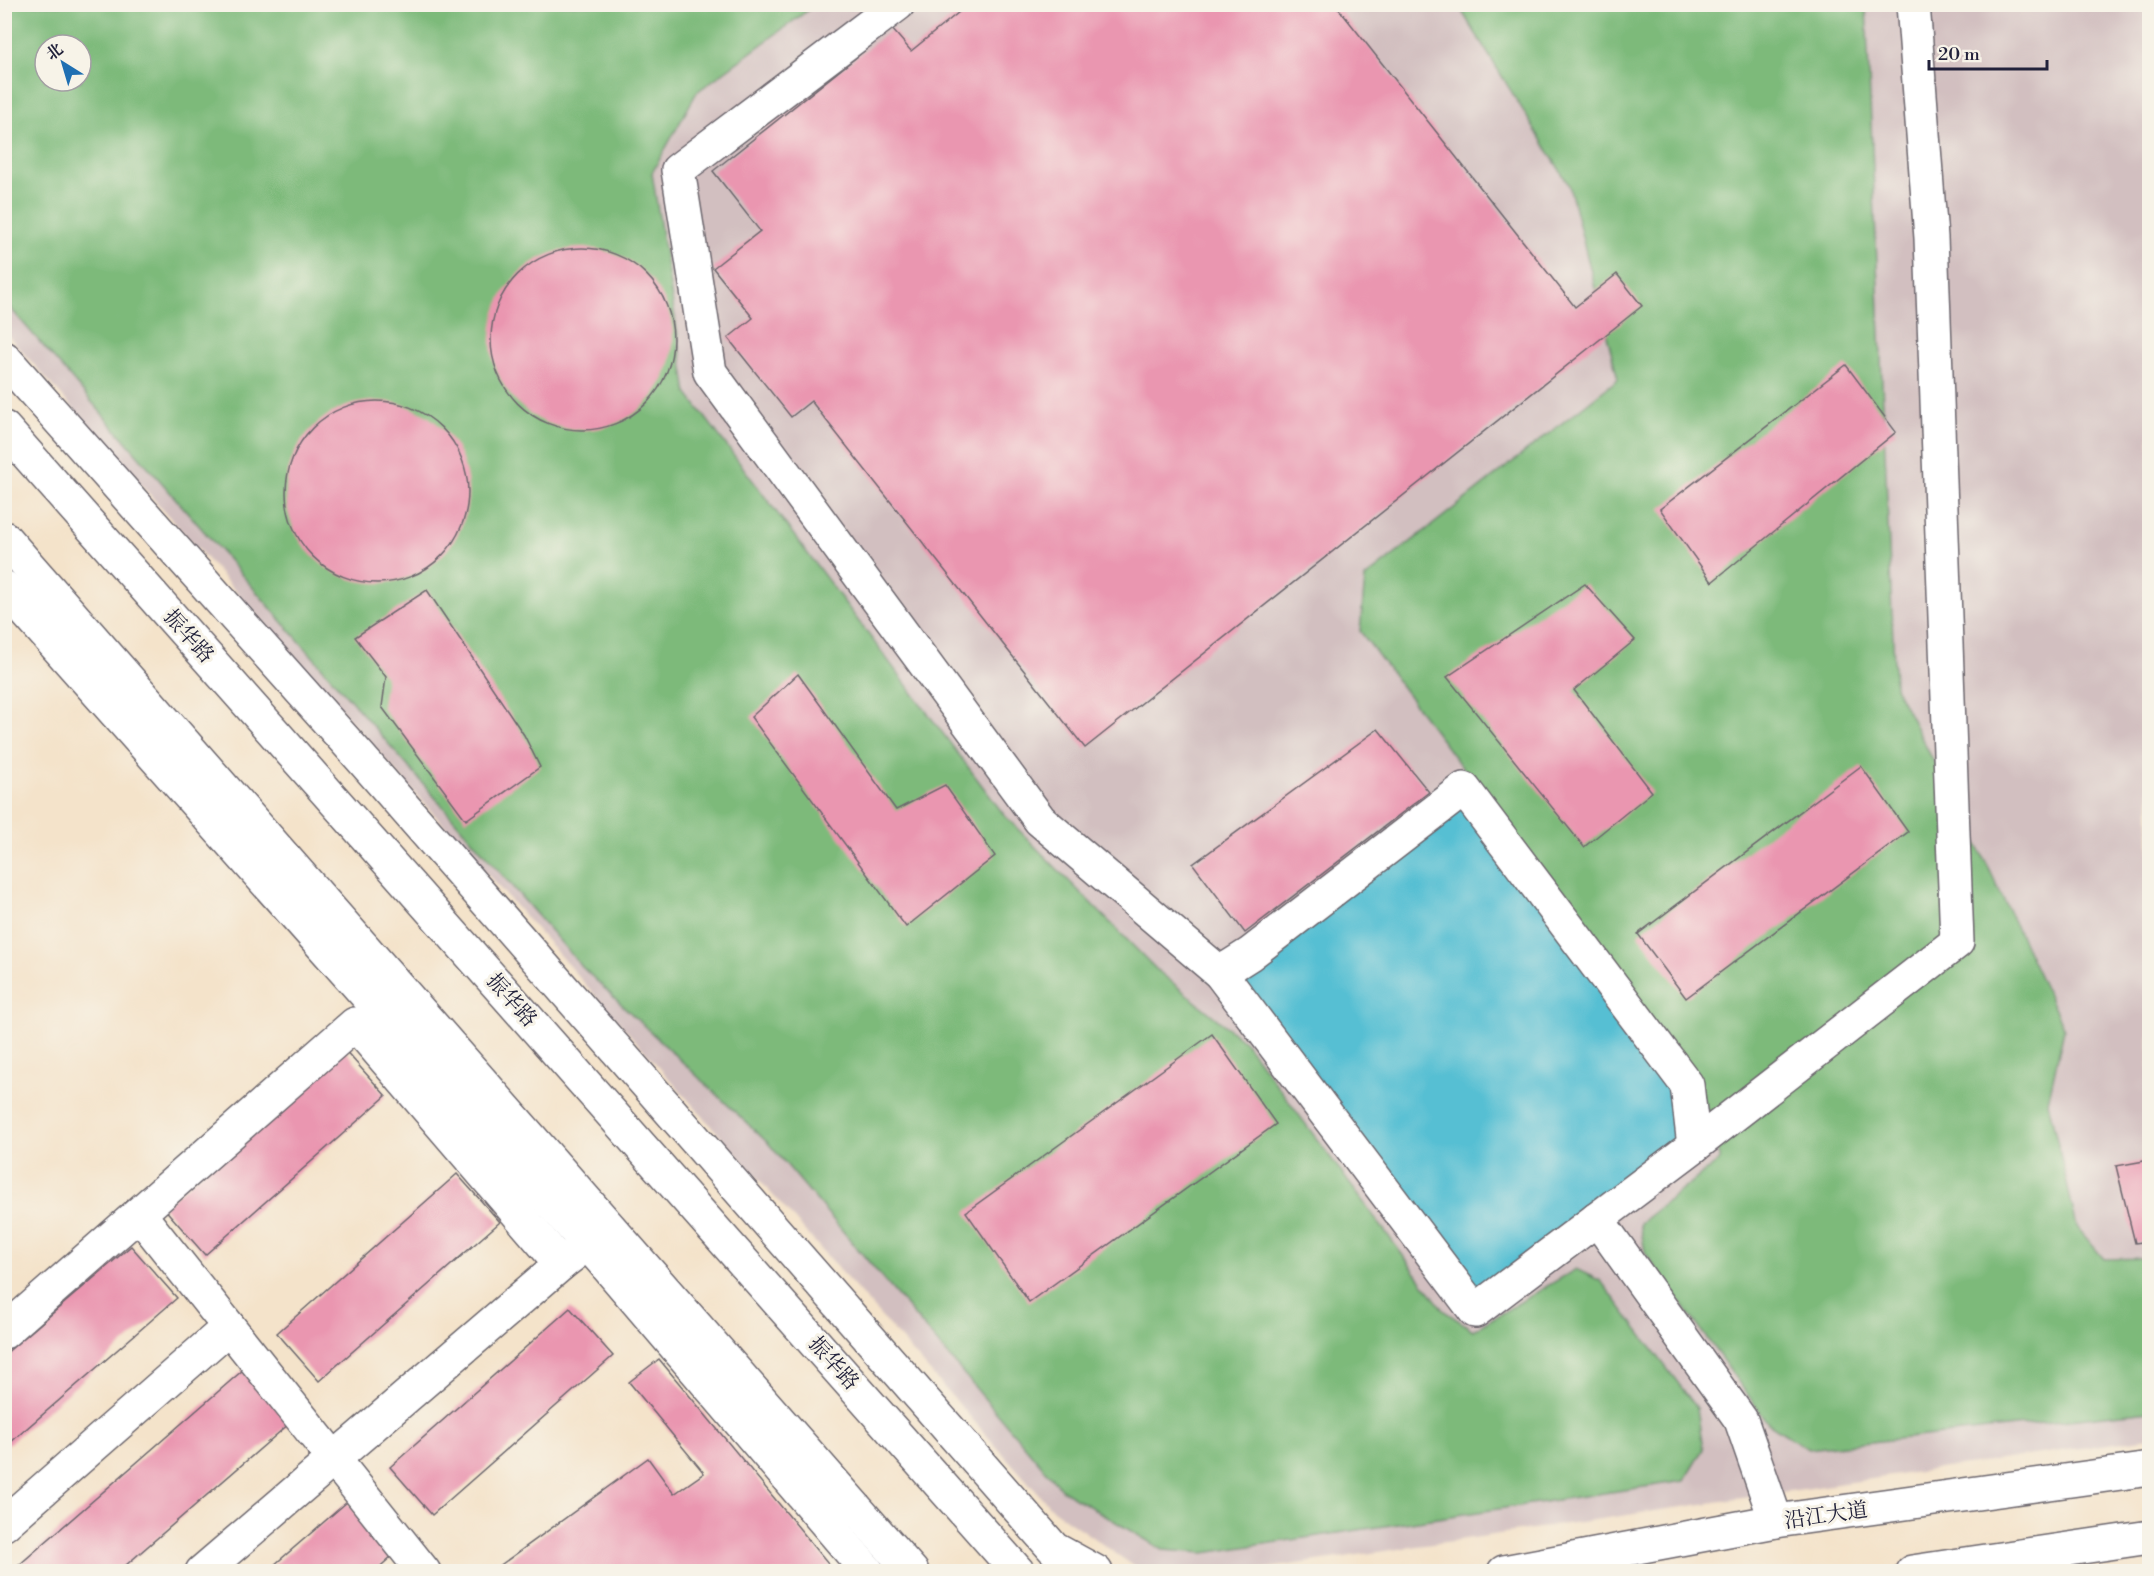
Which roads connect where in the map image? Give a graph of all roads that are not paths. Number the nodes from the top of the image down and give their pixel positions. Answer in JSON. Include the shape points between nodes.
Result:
{"nodes":[{"id":1,"x":898,"y":4,"type":"edge"},
{"id":2,"x":1913,"y":4,"type":"edge"},
{"id":3,"x":4,"y":358,"type":"edge"},
{"id":4,"x":4,"y":428,"type":"edge"},
{"id":5,"x":4,"y":538,"type":"edge"},
{"id":6,"x":4,"y":587,"type":"edge"},
{"id":7,"x":1220,"y":973,"type":"junction"},
{"id":8,"x":1694,"y":1146,"type":"junction"},
{"id":9,"x":139,"y":1214,"type":"junction"},
{"id":10,"x":1597,"y":1219,"type":"junction"},
{"id":11,"x":587,"y":1244,"type":"junction"},
{"id":12,"x":561,"y":1264,"type":"junction"},
{"id":13,"x":229,"y":1327,"type":"junction"},
{"id":14,"x":4,"y":1332,"type":"edge"},
{"id":15,"x":334,"y":1459,"type":"junction"},
{"id":16,"x":2150,"y":1469,"type":"edge"},
{"id":17,"x":1776,"y":1521,"type":"junction"},
{"id":18,"x":4,"y":1524,"type":"edge"},
{"id":19,"x":2150,"y":1538,"type":"edge"},
{"id":20,"x":202,"y":1572,"type":"edge"},
{"id":21,"x":424,"y":1572,"type":"edge"},
{"id":22,"x":868,"y":1572,"type":"edge"},
{"id":23,"x":912,"y":1572,"type":"edge"},
{"id":24,"x":1018,"y":1572,"type":"edge"},
{"id":25,"x":1096,"y":1572,"type":"edge"},
{"id":26,"x":1504,"y":1572,"type":"edge"},
{"id":27,"x":1912,"y":1572,"type":"edge"}],
"edges":[{"from":1,"to":7,"type":"main road","via":[[678,170],[710,372],[1040,820]]},
{"from":2,"to":8,"type":"main road","via":[[1932,238],[1957,942]]},
{"from":3,"to":25,"type":"main road","via":[[352,748],[1054,1550]]},
{"from":4,"to":24,"type":"main road","name":"振华路"},
{"from":5,"to":23,"type":"main road"},
{"from":6,"to":11,"type":"main road"},
{"from":7,"to":8,"type":"main road","via":[[1464,789],[1687,1085]]},
{"from":7,"to":10,"type":"main road","via":[[1475,1311]]},
{"from":8,"to":10,"type":"main road"},
{"from":9,"to":12,"type":"main road","via":[[355,1024]]},
{"from":9,"to":13,"type":"main road"},
{"from":9,"to":14,"type":"main road"},
{"from":10,"to":17,"type":"main road","via":[[1741,1420]]},
{"from":11,"to":12,"type":"main road"},
{"from":11,"to":22,"type":"main road"},
{"from":12,"to":15,"type":"main road"},
{"from":13,"to":15,"type":"main road"},
{"from":13,"to":18,"type":"main road"},
{"from":15,"to":20,"type":"main road"},
{"from":15,"to":21,"type":"main road"},
{"from":16,"to":17,"type":"main road","name":"沿江大道"},
{"from":17,"to":26,"type":"main road","name":"沿江大道"},
{"from":19,"to":27,"type":"main road"}]}
